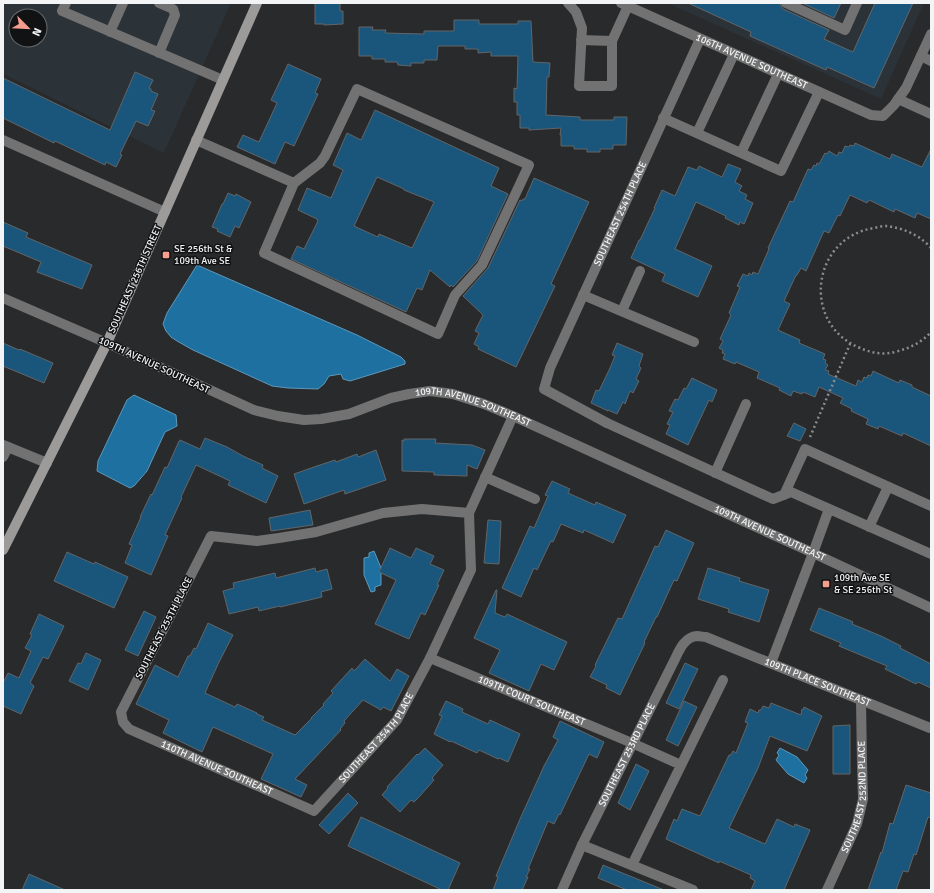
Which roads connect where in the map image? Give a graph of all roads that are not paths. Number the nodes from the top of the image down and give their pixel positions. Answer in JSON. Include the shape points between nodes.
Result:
{"nodes":[{"id":1,"x":66,"y":3,"type":"edge"},
{"id":2,"x":123,"y":3,"type":"edge"},
{"id":3,"x":159,"y":3,"type":"edge"},
{"id":4,"x":257,"y":3,"type":"edge"},
{"id":5,"x":568,"y":3,"type":"edge"},
{"id":6,"x":786,"y":3,"type":"edge"},
{"id":7,"x":857,"y":3,"type":"edge"},
{"id":8,"x":624,"y":5,"type":"edge"},
{"id":9,"x":110,"y":32,"type":"junction"},
{"id":10,"x":931,"y":34,"type":"edge"},
{"id":11,"x":700,"y":39,"type":"junction"},
{"id":12,"x":581,"y":40,"type":"junction"},
{"id":13,"x":612,"y":41,"type":"junction"},
{"id":14,"x":159,"y":53,"type":"junction"},
{"id":15,"x":734,"y":54,"type":"junction"},
{"id":16,"x":921,"y":56,"type":"junction"},
{"id":17,"x":931,"y":61,"type":"edge"},
{"id":18,"x":778,"y":74,"type":"junction"},
{"id":19,"x":223,"y":80,"type":"junction"},
{"id":20,"x":819,"y":92,"type":"junction"},
{"id":21,"x":898,"y":99,"type":"junction"},
{"id":22,"x":931,"y":114,"type":"edge"},
{"id":23,"x":664,"y":118,"type":"junction"},
{"id":24,"x":697,"y":133,"type":"junction"},
{"id":25,"x":3,"y":140,"type":"edge"},
{"id":26,"x":196,"y":140,"type":"junction"},
{"id":27,"x":741,"y":153,"type":"junction"},
{"id":28,"x":294,"y":183,"type":"junction"},
{"id":29,"x":165,"y":212,"type":"junction"},
{"id":30,"x":640,"y":271,"type":"dead end"},
{"id":31,"x":583,"y":295,"type":"junction"},
{"id":32,"x":3,"y":298,"type":"edge"},
{"id":33,"x":622,"y":311,"type":"junction"},
{"id":34,"x":694,"y":342,"type":"dead end"},
{"id":35,"x":107,"y":343,"type":"junction"},
{"id":36,"x":746,"y":404,"type":"dead end"},
{"id":37,"x":512,"y":416,"type":"junction"},
{"id":38,"x":5,"y":446,"type":"edge"},
{"id":39,"x":3,"y":457,"type":"edge"},
{"id":40,"x":47,"y":463,"type":"junction"},
{"id":41,"x":715,"y":473,"type":"junction"},
{"id":42,"x":485,"y":477,"type":"junction"},
{"id":43,"x":888,"y":487,"type":"junction"},
{"id":44,"x":784,"y":495,"type":"junction"},
{"id":45,"x":535,"y":498,"type":"dead end"},
{"id":46,"x":931,"y":506,"type":"edge"},
{"id":47,"x":829,"y":509,"type":"junction"},
{"id":48,"x":469,"y":514,"type":"junction"},
{"id":49,"x":870,"y":527,"type":"junction"},
{"id":50,"x":3,"y":550,"type":"edge"},
{"id":51,"x":813,"y":553,"type":"junction"},
{"id":52,"x":931,"y":554,"type":"edge"},
{"id":53,"x":931,"y":608,"type":"edge"},
{"id":54,"x":706,"y":637,"type":"joint"},
{"id":55,"x":430,"y":658,"type":"junction"},
{"id":56,"x":772,"y":664,"type":"junction"},
{"id":57,"x":723,"y":680,"type":"dead end"},
{"id":58,"x":861,"y":700,"type":"junction"},
{"id":59,"x":123,"y":722,"type":"joint"},
{"id":60,"x":930,"y":728,"type":"dead end"},
{"id":61,"x":632,"y":743,"type":"junction"},
{"id":62,"x":681,"y":764,"type":"junction"},
{"id":63,"x":314,"y":811,"type":"joint"},
{"id":64,"x":582,"y":845,"type":"junction"},
{"id":65,"x":632,"y":865,"type":"junction"},
{"id":66,"x":562,"y":890,"type":"edge"},
{"id":67,"x":693,"y":890,"type":"edge"},
{"id":68,"x":827,"y":890,"type":"edge"}],
"edges":[{"from":1,"to":9,"type":"street","via":[[62,11]]},
{"from":2,"to":9,"type":"street"},
{"from":3,"to":14,"type":"street","via":[[173,9],[175,15]]},
{"from":4,"to":19,"type":"main road","name":"SOUTHEAST 256TH STREET"},
{"from":5,"to":12,"type":"street","via":[[576,12],[582,28]]},
{"from":6,"to":7,"type":"street","via":[[845,30]]},
{"from":8,"to":11,"type":"street","name":"106TH AVENUE SOUTHEAST"},
{"from":8,"to":13,"type":"street"},
{"from":9,"to":14,"type":"street"},
{"from":10,"to":16,"type":"street"},
{"from":11,"to":15,"type":"street","name":"106TH AVENUE SOUTHEAST"},
{"from":11,"to":23,"type":"street","name":"SOUTHEAST 254TH PLACE"},
{"from":12,"to":13,"type":"street"},
{"from":12,"to":13,"type":"street","via":[[579,86],[612,86]]},
{"from":14,"to":19,"type":"street"},
{"from":15,"to":18,"type":"street","name":"106TH AVENUE SOUTHEAST"},
{"from":15,"to":24,"type":"street"},
{"from":16,"to":17,"type":"street"},
{"from":16,"to":21,"type":"street"},
{"from":18,"to":20,"type":"street","name":"106TH AVENUE SOUTHEAST"},
{"from":18,"to":27,"type":"street"},
{"from":19,"to":26,"type":"main road","name":"SOUTHEAST 256TH STREET"},
{"from":20,"to":21,"type":"street","name":"106TH AVENUE SOUTHEAST","via":[[871,115],[883,116]]},
{"from":20,"to":27,"type":"street","via":[[781,171]]},
{"from":21,"to":22,"type":"street"},
{"from":23,"to":24,"type":"street"},
{"from":23,"to":31,"type":"street","name":"SOUTHEAST 254TH PLACE"},
{"from":24,"to":27,"type":"street"},
{"from":25,"to":29,"type":"street"},
{"from":26,"to":28,"type":"street"},
{"from":26,"to":29,"type":"main road","name":"SOUTHEAST 256TH STREET"},
{"from":28,"to":28,"type":"street","via":[[325,156],[357,89],[529,165],[482,265],[455,295],[438,334],[264,253]]},
{"from":29,"to":35,"type":"main road","name":"SOUTHEAST 256TH STREET"},
{"from":30,"to":33,"type":"street"},
{"from":31,"to":33,"type":"street"},
{"from":31,"to":41,"type":"street","name":"SOUTHEAST 254TH PLACE","via":[[550,368],[544,389],[607,424]]},
{"from":32,"to":35,"type":"street","name":"109TH AVENUE SOUTHEAST"},
{"from":33,"to":34,"type":"street"},
{"from":35,"to":37,"type":"street","name":"109TH AVENUE SOUTHEAST","via":[[254,410],[278,416],[304,420],[321,419],[349,414],[392,398],[430,391],[453,394]]},
{"from":35,"to":40,"type":"main road","name":"SOUTHEAST 256TH STREET"},
{"from":36,"to":41,"type":"street"},
{"from":37,"to":42,"type":"street"},
{"from":37,"to":51,"type":"street","name":"109TH AVENUE SOUTHEAST"},
{"from":38,"to":39,"type":"street"},
{"from":38,"to":40,"type":"street"},
{"from":40,"to":50,"type":"main road","name":"SOUTHEAST 256TH STREET"},
{"from":41,"to":44,"type":"street","via":[[773,499]]},
{"from":42,"to":45,"type":"street"},
{"from":42,"to":48,"type":"street"},
{"from":43,"to":44,"type":"street","via":[[805,449]]},
{"from":43,"to":46,"type":"street"},
{"from":43,"to":49,"type":"street"},
{"from":44,"to":47,"type":"street","via":[[791,492]]},
{"from":47,"to":49,"type":"street"},
{"from":47,"to":51,"type":"street"},
{"from":48,"to":55,"type":"street","name":"SOUTHEAST 254TH PLACE","via":[[471,570]]},
{"from":48,"to":59,"type":"street","name":"SOUTHEAST 255TH PLACE","via":[[422,509],[383,513],[316,532],[257,541],[211,536],[121,712]]},
{"from":49,"to":52,"type":"street"},
{"from":51,"to":53,"type":"street","name":"109TH AVENUE SOUTHEAST"},
{"from":51,"to":56,"type":"street"},
{"from":54,"to":56,"type":"street","name":"109TH PLACE SOUTHEAST"},
{"from":54,"to":61,"type":"street","name":"SOUTHEAST 253RD PLACE","via":[[689,638],[680,649]]},
{"from":55,"to":61,"type":"street","name":"109TH COURT SOUTHEAST"},
{"from":55,"to":63,"type":"street","name":"SOUTHEAST 254TH PLACE","via":[[397,720]]},
{"from":56,"to":58,"type":"street","name":"109TH PLACE SOUTHEAST"},
{"from":57,"to":62,"type":"street"},
{"from":58,"to":60,"type":"street","name":"109TH PLACE SOUTHEAST"},
{"from":58,"to":68,"type":"street","name":"SOUTHEAST 252ND PLACE","via":[[863,799],[857,824]]},
{"from":59,"to":63,"type":"street","name":"110TH AVENUE SOUTHEAST","via":[[129,729]]},
{"from":61,"to":62,"type":"street","name":"109TH COURT SOUTHEAST"},
{"from":61,"to":64,"type":"street","name":"SOUTHEAST 253RD PLACE"},
{"from":62,"to":65,"type":"street"},
{"from":64,"to":65,"type":"street"},
{"from":64,"to":66,"type":"street","name":"SOUTHEAST 253RD PLACE"},
{"from":65,"to":67,"type":"street"}]}
